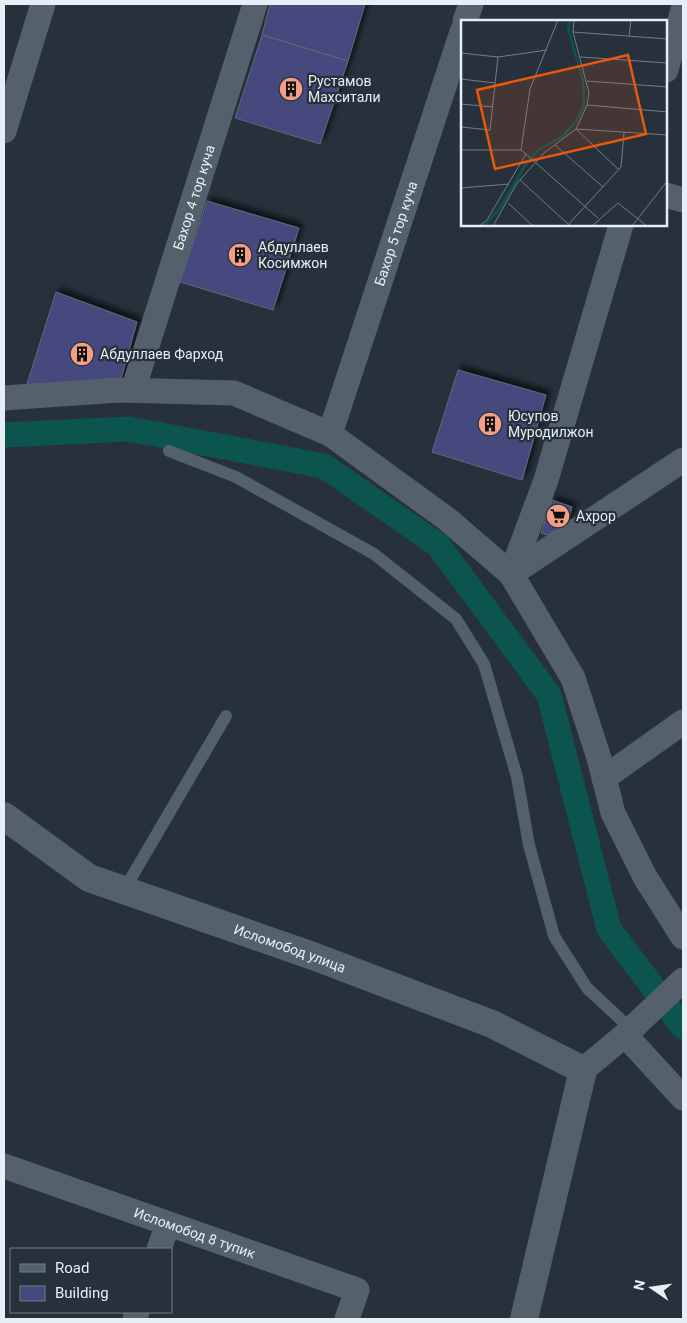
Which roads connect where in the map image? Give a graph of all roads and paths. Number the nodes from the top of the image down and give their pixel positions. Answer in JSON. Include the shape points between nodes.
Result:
{"nodes":[{"id":1,"x":44,"y":4,"type":"edge"},
{"id":2,"x":255,"y":4,"type":"edge"},
{"id":3,"x":471,"y":4,"type":"edge"},
{"id":4,"x":683,"y":10,"type":"edge"},
{"id":5,"x":466,"y":20,"type":"edge"},
{"id":6,"x":461,"y":35,"type":"edge"},
{"id":7,"x":667,"y":66,"type":"edge"},
{"id":8,"x":4,"y":131,"type":"edge"},
{"id":9,"x":667,"y":195,"type":"edge"},
{"id":10,"x":683,"y":200,"type":"edge"},
{"id":11,"x":620,"y":226,"type":"edge"},
{"id":12,"x":133,"y":390,"type":"junction"},
{"id":13,"x":4,"y":398,"type":"edge"},
{"id":14,"x":330,"y":434,"type":"junction"},
{"id":15,"x":169,"y":452,"type":"dead end"},
{"id":16,"x":683,"y":460,"type":"edge"},
{"id":17,"x":511,"y":574,"type":"junction"},
{"id":18,"x":226,"y":716,"type":"dead end"},
{"id":19,"x":683,"y":722,"type":"edge"},
{"id":20,"x":604,"y":778,"type":"junction"},
{"id":21,"x":4,"y":816,"type":"edge"},
{"id":22,"x":124,"y":890,"type":"junction"},
{"id":23,"x":683,"y":937,"type":"edge"},
{"id":24,"x":677,"y":986,"type":"edge"},
{"id":25,"x":627,"y":1032,"type":"junction"},
{"id":26,"x":583,"y":1070,"type":"junction"},
{"id":27,"x":683,"y":1098,"type":"edge"},
{"id":28,"x":4,"y":1166,"type":"edge"},
{"id":29,"x":168,"y":1224,"type":"junction"},
{"id":30,"x":159,"y":1248,"type":"edge"},
{"id":31,"x":347,"y":1319,"type":"edge"},
{"id":32,"x":524,"y":1319,"type":"edge"}],
"edges":[{"from":1,"to":8,"type":"street"},
{"from":2,"to":12,"type":"street","name":"Бахор 4 тор куча"},
{"from":3,"to":5,"type":"street"},
{"from":4,"to":7,"type":"street"},
{"from":6,"to":14,"type":"street","name":"Бахор 5 тор куча"},
{"from":9,"to":10,"type":"street"},
{"from":11,"to":17,"type":"street","via":[[546,480]]},
{"from":12,"to":13,"type":"street"},
{"from":12,"to":14,"type":"street","via":[[234,393]]},
{"from":14,"to":17,"type":"street","via":[[447,519]]},
{"from":15,"to":25,"type":"lane","via":[[236,477],[374,554],[456,619],[484,664],[517,777],[530,845],[554,936],[587,988]]},
{"from":16,"to":17,"type":"street"},
{"from":17,"to":20,"type":"street","via":[[573,678]]},
{"from":18,"to":22,"type":"lane"},
{"from":19,"to":20,"type":"street"},
{"from":20,"to":23,"type":"street","via":[[613,813],[645,877]]},
{"from":21,"to":22,"type":"street","name":"Исломобод улица","via":[[89,878]]},
{"from":22,"to":26,"type":"street","name":"Исломобод улица","via":[[313,956],[492,1024]]},
{"from":24,"to":25,"type":"street"},
{"from":25,"to":26,"type":"street"},
{"from":25,"to":27,"type":"street"},
{"from":26,"to":32,"type":"street"},
{"from":28,"to":29,"type":"street","name":"Исломобод 8 тупик"},
{"from":29,"to":30,"type":"street"},
{"from":29,"to":31,"type":"street","name":"Исломобод 8 тупик","via":[[357,1290]]}]}
